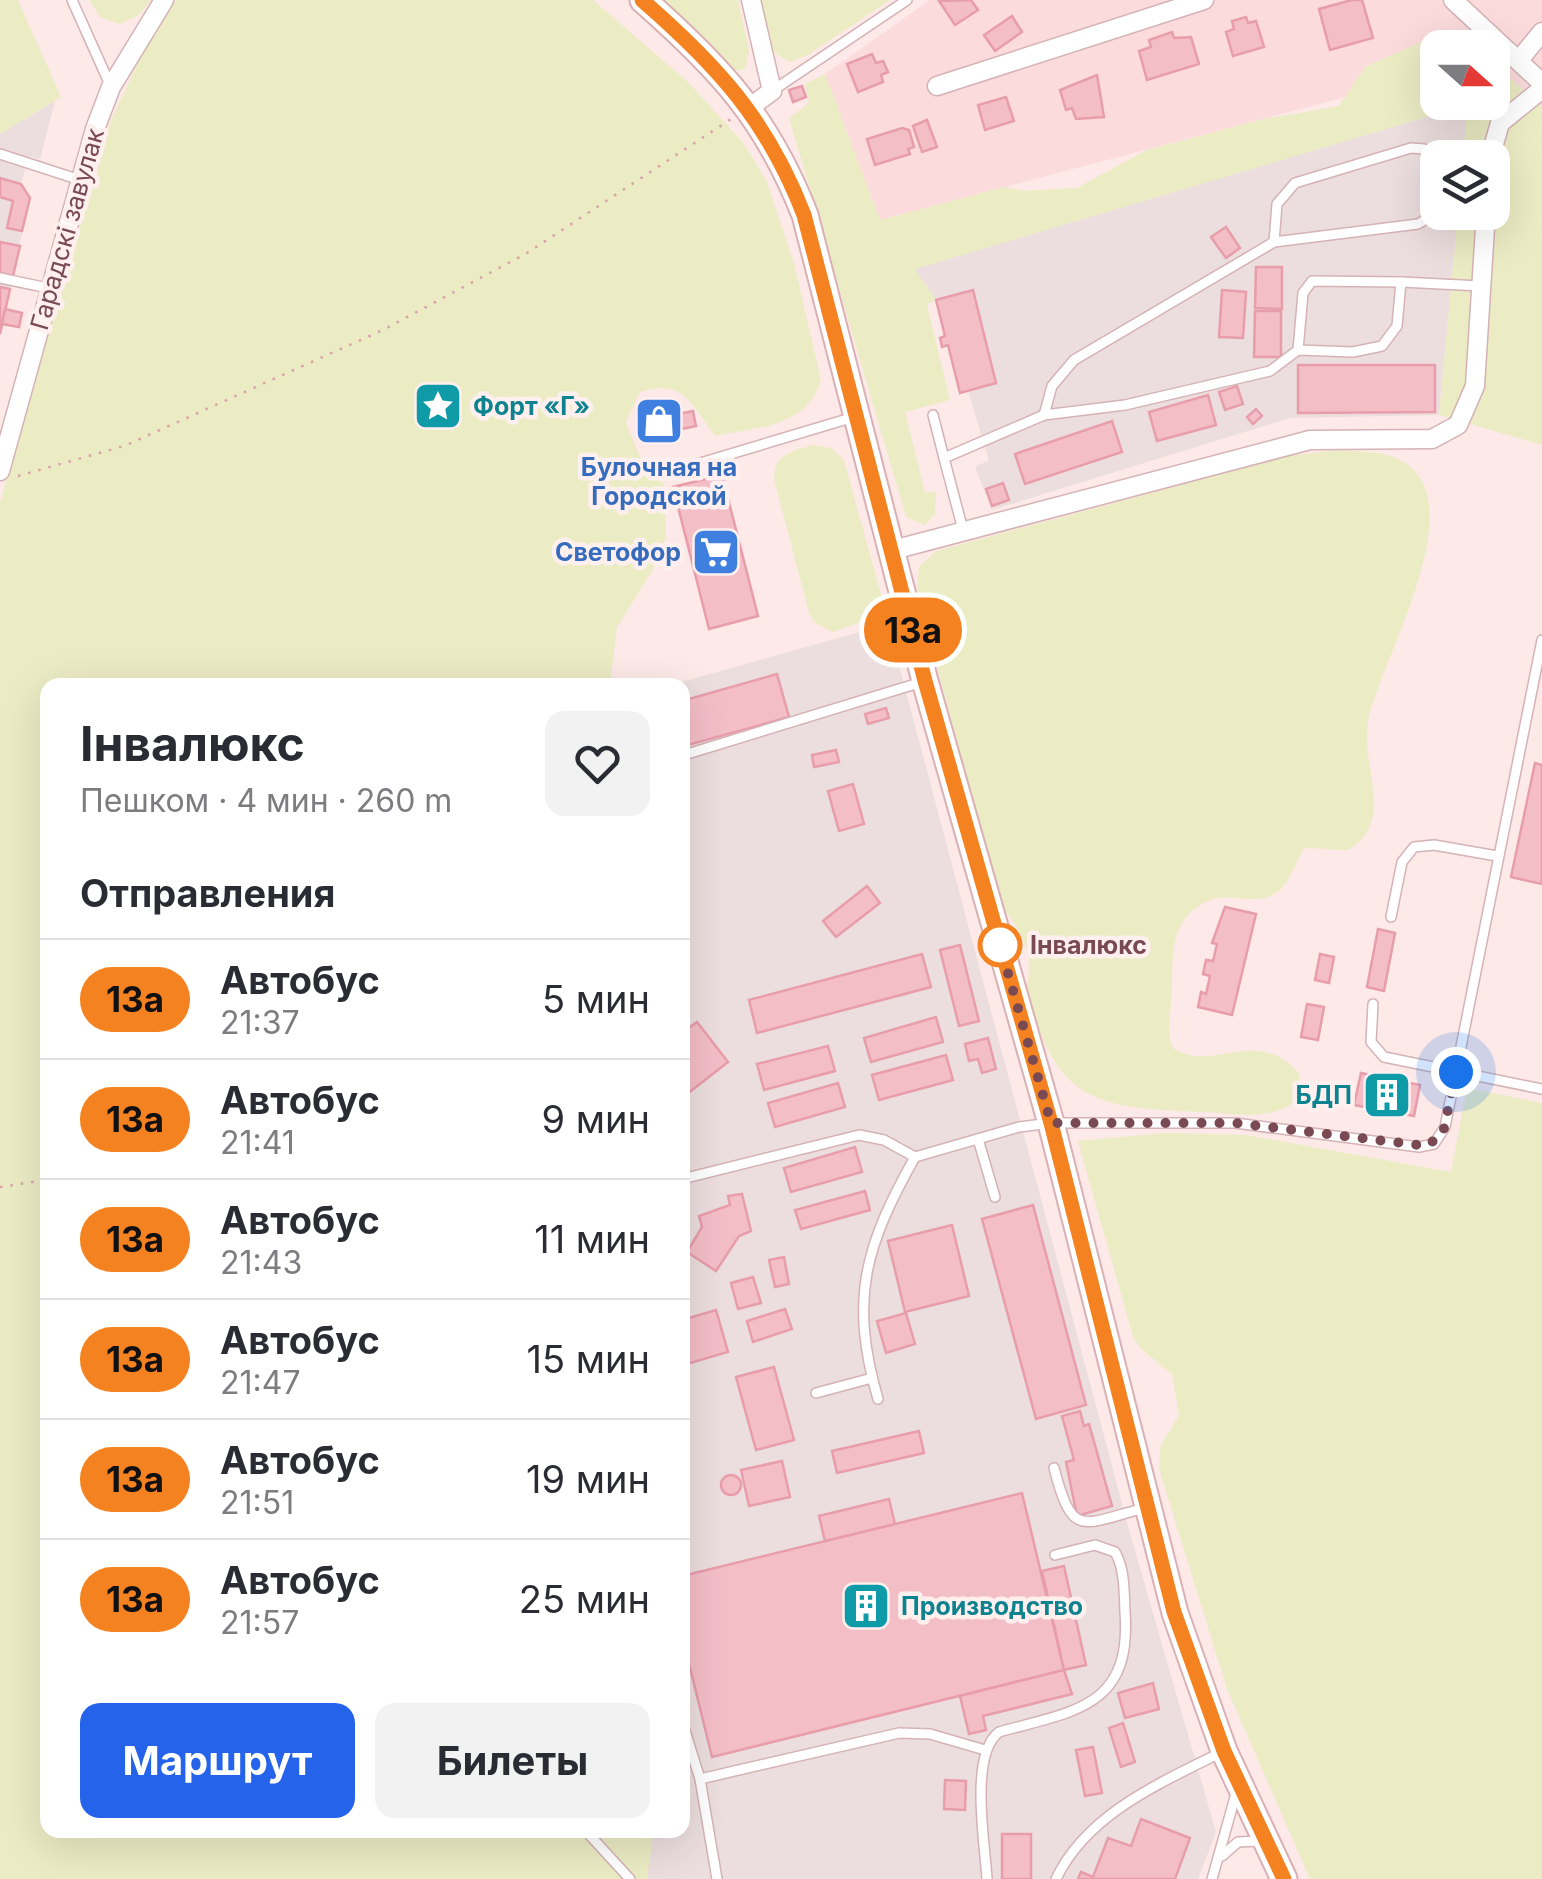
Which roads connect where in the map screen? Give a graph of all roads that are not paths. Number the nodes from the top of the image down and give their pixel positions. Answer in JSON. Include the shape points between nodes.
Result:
{"nodes":[{"id":1,"x":72,"y":0,"type":"edge"},
{"id":2,"x":164,"y":0,"type":"edge"},
{"id":3,"x":642,"y":0,"type":"edge"},
{"id":4,"x":750,"y":0,"type":"edge"},
{"id":5,"x":908,"y":0,"type":"edge"},
{"id":6,"x":1204,"y":0,"type":"edge"},
{"id":7,"x":1453,"y":0,"type":"edge"},
{"id":8,"x":1542,"y":32,"type":"edge"},
{"id":9,"x":1519,"y":60,"type":"junction"},
{"id":10,"x":937,"y":86,"type":"dead end"},
{"id":11,"x":1542,"y":86,"type":"edge"},
{"id":12,"x":110,"y":87,"type":"junction"},
{"id":13,"x":772,"y":92,"type":"junction"},
{"id":14,"x":750,"y":108,"type":"junction"},
{"id":15,"x":1495,"y":140,"type":"edge"},
{"id":16,"x":1420,"y":151,"type":"edge"},
{"id":17,"x":0,"y":154,"type":"edge"},
{"id":18,"x":80,"y":180,"type":"junction"},
{"id":19,"x":1420,"y":223,"type":"edge"},
{"id":20,"x":1485,"y":230,"type":"edge"},
{"id":21,"x":1274,"y":242,"type":"junction"},
{"id":22,"x":0,"y":278,"type":"edge"},
{"id":23,"x":1400,"y":282,"type":"junction"},
{"id":24,"x":1481,"y":286,"type":"junction"},
{"id":25,"x":48,"y":288,"type":"junction"},
{"id":26,"x":1298,"y":350,"type":"junction"},
{"id":27,"x":933,"y":415,"type":"dead end"},
{"id":28,"x":1044,"y":415,"type":"junction"},
{"id":29,"x":857,"y":417,"type":"junction"},
{"id":30,"x":944,"y":458,"type":"junction"},
{"id":31,"x":677,"y":470,"type":"dead end"},
{"id":32,"x":8,"y":474,"type":"edge"},
{"id":33,"x":963,"y":530,"type":"junction"},
{"id":34,"x":893,"y":550,"type":"junction"},
{"id":35,"x":1542,"y":640,"type":"edge"},
{"id":36,"x":925,"y":681,"type":"junction"},
{"id":37,"x":690,"y":753,"type":"edge"},
{"id":38,"x":1498,"y":856,"type":"junction"},
{"id":39,"x":1391,"y":917,"type":"dead end"},
{"id":40,"x":1374,"y":1004,"type":"dead end"},
{"id":41,"x":1456,"y":1072,"type":"junction"},
{"id":42,"x":1542,"y":1089,"type":"edge"},
{"id":43,"x":1051,"y":1123,"type":"junction"},
{"id":44,"x":978,"y":1139,"type":"junction"},
{"id":45,"x":915,"y":1157,"type":"junction"},
{"id":46,"x":690,"y":1177,"type":"edge"},
{"id":47,"x":995,"y":1197,"type":"dead end"},
{"id":48,"x":872,"y":1378,"type":"junction"},
{"id":49,"x":816,"y":1393,"type":"dead end"},
{"id":50,"x":878,"y":1399,"type":"dead end"},
{"id":51,"x":1054,"y":1468,"type":"dead end"},
{"id":52,"x":1148,"y":1508,"type":"junction"},
{"id":53,"x":1055,"y":1555,"type":"dead end"},
{"id":54,"x":690,"y":1747,"type":"edge"},
{"id":55,"x":985,"y":1750,"type":"junction"},
{"id":56,"x":1224,"y":1751,"type":"junction"},
{"id":57,"x":700,"y":1780,"type":"junction"},
{"id":58,"x":1239,"y":1782,"type":"junction"},
{"id":59,"x":592,"y":1838,"type":"edge"},
{"id":60,"x":1267,"y":1844,"type":"junction"},
{"id":61,"x":1218,"y":1862,"type":"junction"},
{"id":62,"x":630,"y":1879,"type":"edge"},
{"id":63,"x":717,"y":1879,"type":"edge"},
{"id":64,"x":987,"y":1879,"type":"edge"},
{"id":65,"x":1056,"y":1879,"type":"edge"},
{"id":66,"x":1212,"y":1879,"type":"edge"},
{"id":67,"x":1284,"y":1879,"type":"edge"}],
"edges":[{"from":1,"to":12,"type":"lane"},
{"from":2,"to":12,"type":"street","name":"Гарадскі завулак"},
{"from":3,"to":14,"type":"main road"},
{"from":4,"to":13,"type":"street"},
{"from":5,"to":13,"type":"lane"},
{"from":6,"to":10,"type":"street"},
{"from":7,"to":9,"type":"street"},
{"from":8,"to":9,"type":"street"},
{"from":9,"to":11,"type":"street"},
{"from":11,"to":15,"type":"street","via":[[1500,123]]},
{"from":12,"to":18,"type":"street","name":"Гарадскі завулак"},
{"from":13,"to":14,"type":"street"},
{"from":14,"to":29,"type":"main road","via":[[784,161],[804,215]]},
{"from":16,"to":21,"type":"lane","via":[[1295,183],[1278,204]]},
{"from":17,"to":18,"type":"lane"},
{"from":18,"to":25,"type":"street","name":"Гарадскі завулак"},
{"from":19,"to":21,"type":"lane"},
{"from":20,"to":24,"type":"street"},
{"from":21,"to":28,"type":"lane","via":[[1074,360],[1057,376]]},
{"from":22,"to":25,"type":"lane"},
{"from":23,"to":24,"type":"lane"},
{"from":23,"to":26,"type":"lane","via":[[1396,326],[1382,346]]},
{"from":23,"to":26,"type":"lane","via":[[1312,281],[1303,293]]},
{"from":24,"to":33,"type":"street","via":[[1472,400],[1446,434],[1310,440]]},
{"from":25,"to":32,"type":"street","name":"Гарадскі завулак"},
{"from":26,"to":28,"type":"lane","via":[[1270,371],[1125,405]]},
{"from":27,"to":30,"type":"lane"},
{"from":28,"to":30,"type":"lane"},
{"from":29,"to":31,"type":"lane"},
{"from":29,"to":34,"type":"main road"},
{"from":30,"to":33,"type":"lane"},
{"from":33,"to":34,"type":"street"},
{"from":34,"to":36,"type":"main road"},
{"from":35,"to":38,"type":"lane"},
{"from":36,"to":37,"type":"lane"},
{"from":36,"to":43,"type":"main road"},
{"from":38,"to":39,"type":"lane","via":[[1434,844],[1414,847],[1402,862]]},
{"from":38,"to":41,"type":"lane"},
{"from":40,"to":41,"type":"lane","via":[[1369,1032],[1376,1051],[1394,1061]]},
{"from":41,"to":42,"type":"lane"},
{"from":41,"to":43,"type":"lane","via":[[1443,1133],[1427,1146],[1248,1124]]},
{"from":43,"to":44,"type":"lane"},
{"from":43,"to":52,"type":"main road"},
{"from":44,"to":45,"type":"lane"},
{"from":44,"to":47,"type":"lane"},
{"from":45,"to":46,"type":"lane","via":[[859,1135]]},
{"from":45,"to":48,"type":"lane","via":[[872,1246],[862,1337]]},
{"from":48,"to":49,"type":"lane"},
{"from":48,"to":50,"type":"lane"},
{"from":51,"to":52,"type":"lane","via":[[1074,1520]]},
{"from":52,"to":56,"type":"main road","via":[[1174,1612]]},
{"from":53,"to":55,"type":"lane","via":[[1102,1545],[1119,1558],[1126,1629],[1121,1668],[1095,1702],[998,1732]]},
{"from":54,"to":57,"type":"lane"},
{"from":55,"to":57,"type":"lane","via":[[930,1734],[899,1733]]},
{"from":55,"to":64,"type":"lane"},
{"from":56,"to":58,"type":"main road"},
{"from":56,"to":65,"type":"lane","via":[[1098,1824]]},
{"from":57,"to":63,"type":"lane"},
{"from":58,"to":60,"type":"main road"},
{"from":58,"to":61,"type":"lane"},
{"from":59,"to":62,"type":"lane"},
{"from":60,"to":61,"type":"lane","via":[[1238,1842]]},
{"from":60,"to":67,"type":"main road"},
{"from":61,"to":66,"type":"lane"}]}
